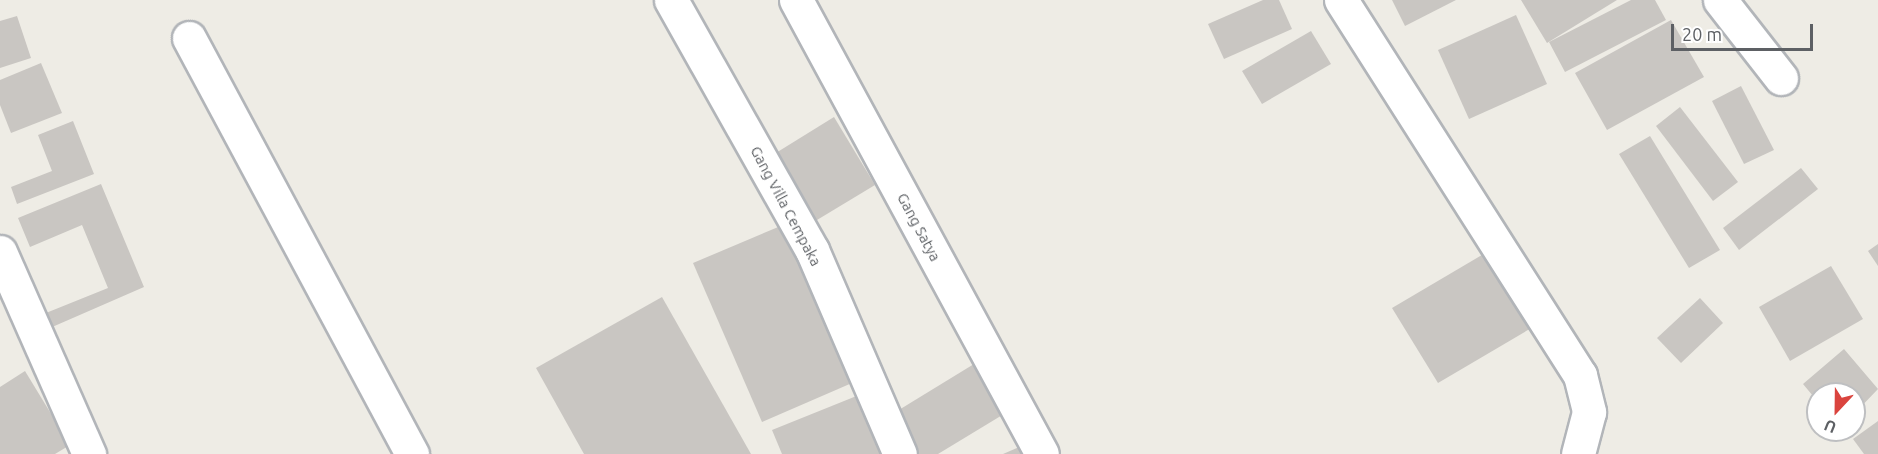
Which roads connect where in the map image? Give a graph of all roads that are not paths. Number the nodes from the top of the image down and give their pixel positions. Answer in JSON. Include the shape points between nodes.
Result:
{"nodes":[{"id":1,"x":671,"y":0,"type":"edge"},
{"id":2,"x":796,"y":0,"type":"edge"},
{"id":3,"x":1341,"y":0,"type":"edge"},
{"id":4,"x":1720,"y":0,"type":"edge"},
{"id":5,"x":189,"y":38,"type":"dead end"},
{"id":6,"x":1780,"y":78,"type":"dead end"},
{"id":7,"x":0,"y":252,"type":"edge"},
{"id":8,"x":89,"y":454,"type":"edge"},
{"id":9,"x":412,"y":454,"type":"edge"},
{"id":10,"x":900,"y":454,"type":"edge"},
{"id":11,"x":1042,"y":454,"type":"edge"},
{"id":12,"x":1578,"y":454,"type":"edge"}],
"edges":[{"from":1,"to":10,"type":"street","name":"Gang Villa Cempaka","via":[[812,250]]},
{"from":2,"to":11,"type":"street","name":"Gang Satya"},
{"from":3,"to":12,"type":"street","via":[[1580,375],[1588,412]]},
{"from":4,"to":6,"type":"street"},
{"from":5,"to":9,"type":"street"},
{"from":7,"to":8,"type":"street"}]}
